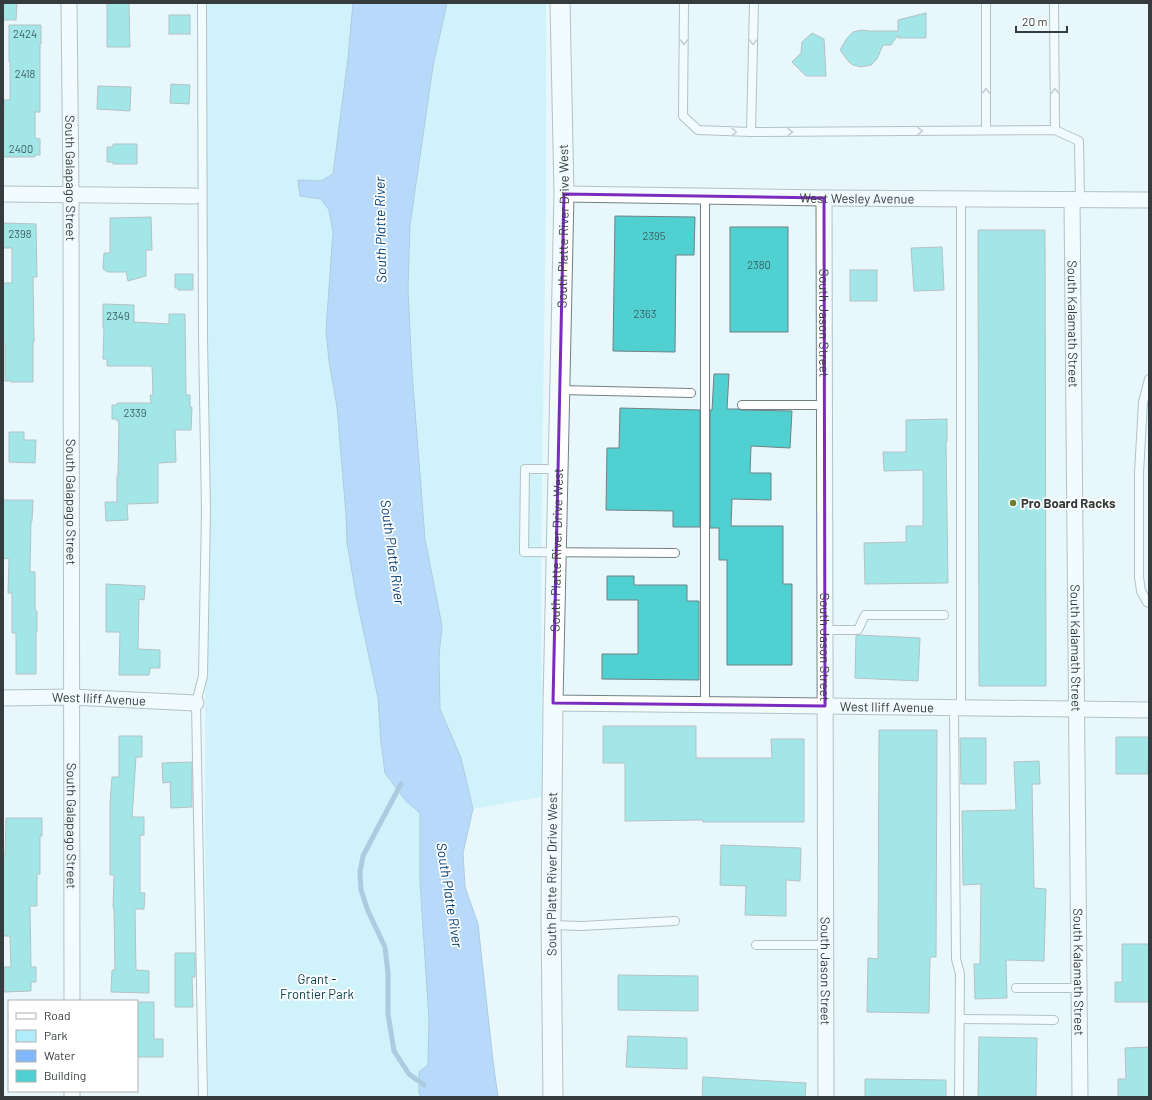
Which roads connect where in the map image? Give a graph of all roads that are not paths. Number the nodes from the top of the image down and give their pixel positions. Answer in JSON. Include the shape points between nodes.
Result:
{"nodes":[{"id":1,"x":69,"y":3,"type":"edge"},
{"id":2,"x":202,"y":3,"type":"edge"},
{"id":3,"x":560,"y":3,"type":"edge"},
{"id":4,"x":684,"y":3,"type":"edge"},
{"id":5,"x":754,"y":3,"type":"edge"},
{"id":6,"x":986,"y":3,"type":"edge"},
{"id":7,"x":1054,"y":3,"type":"edge"},
{"id":8,"x":986,"y":130,"type":"junction"},
{"id":9,"x":1055,"y":130,"type":"junction"},
{"id":10,"x":751,"y":132,"type":"junction"},
{"id":11,"x":3,"y":194,"type":"edge"},
{"id":12,"x":71,"y":194,"type":"junction"},
{"id":13,"x":564,"y":194,"type":"junction"},
{"id":14,"x":195,"y":196,"type":"dead end"},
{"id":15,"x":704,"y":196,"type":"junction"},
{"id":16,"x":824,"y":198,"type":"junction"},
{"id":17,"x":961,"y":199,"type":"junction"},
{"id":18,"x":1076,"y":200,"type":"junction"},
{"id":19,"x":1149,"y":200,"type":"edge"},
{"id":20,"x":1149,"y":379,"type":"edge"},
{"id":21,"x":560,"y":390,"type":"junction"},
{"id":22,"x":691,"y":393,"type":"dead end"},
{"id":23,"x":742,"y":405,"type":"dead end"},
{"id":24,"x":825,"y":406,"type":"junction"},
{"id":25,"x":558,"y":469,"type":"junction"},
{"id":26,"x":556,"y":552,"type":"junction"},
{"id":27,"x":675,"y":553,"type":"dead end"},
{"id":28,"x":1149,"y":604,"type":"edge"},
{"id":29,"x":944,"y":615,"type":"dead end"},
{"id":30,"x":825,"y":630,"type":"junction"},
{"id":31,"x":71,"y":697,"type":"junction"},
{"id":32,"x":3,"y":698,"type":"edge"},
{"id":33,"x":196,"y":703,"type":"junction"},
{"id":34,"x":553,"y":704,"type":"junction"},
{"id":35,"x":705,"y":705,"type":"junction"},
{"id":36,"x":825,"y":706,"type":"junction"},
{"id":37,"x":958,"y":708,"type":"junction"},
{"id":38,"x":1076,"y":709,"type":"junction"},
{"id":39,"x":1149,"y":710,"type":"edge"},
{"id":40,"x":675,"y":921,"type":"dead end"},
{"id":41,"x":551,"y":925,"type":"junction"},
{"id":42,"x":756,"y":945,"type":"dead end"},
{"id":43,"x":826,"y":945,"type":"junction"},
{"id":44,"x":1016,"y":988,"type":"dead end"},
{"id":45,"x":1079,"y":988,"type":"junction"},
{"id":46,"x":72,"y":1000,"type":"edge"},
{"id":47,"x":960,"y":1019,"type":"junction"},
{"id":48,"x":1054,"y":1020,"type":"dead end"},
{"id":49,"x":203,"y":1097,"type":"edge"},
{"id":50,"x":553,"y":1097,"type":"edge"},
{"id":51,"x":826,"y":1097,"type":"edge"},
{"id":52,"x":959,"y":1097,"type":"edge"},
{"id":53,"x":1080,"y":1097,"type":"edge"}],
"edges":[{"from":1,"to":12,"type":"street","name":"South Galapago Street"},
{"from":2,"to":33,"type":"lane","via":[[206,511],[203,676]]},
{"from":3,"to":13,"type":"street","name":"South Platte River Drive West"},
{"from":4,"to":10,"type":"lane","one_way":true,"via":[[684,116],[698,130]]},
{"from":5,"to":10,"type":"lane","one_way":true},
{"from":8,"to":6,"type":"lane","one_way":true},
{"from":9,"to":7,"type":"lane","one_way":true},
{"from":8,"to":9,"type":"lane"},
{"from":10,"to":8,"type":"lane","one_way":true},
{"from":9,"to":18,"type":"lane","via":[[1079,142]]},
{"from":11,"to":12,"type":"street"},
{"from":12,"to":14,"type":"street"},
{"from":12,"to":31,"type":"street","name":"South Galapago Street"},
{"from":13,"to":15,"type":"street","name":"West Wesley Avenue"},
{"from":13,"to":21,"type":"street","name":"South Platte River Drive West"},
{"from":15,"to":16,"type":"street","name":"West Wesley Avenue"},
{"from":15,"to":35,"type":"lane"},
{"from":16,"to":17,"type":"street","name":"West Wesley Avenue"},
{"from":16,"to":24,"type":"street","name":"South Jason Street"},
{"from":17,"to":18,"type":"street","name":"West Wesley Avenue"},
{"from":17,"to":37,"type":"lane"},
{"from":18,"to":19,"type":"street","name":"West Wesley Avenue"},
{"from":18,"to":38,"type":"street","name":"South Kalamath Street"},
{"from":20,"to":28,"type":"lane","via":[[1143,402],[1139,472],[1139,577],[1141,591]]},
{"from":21,"to":22,"type":"lane"},
{"from":21,"to":25,"type":"street","name":"South Platte River Drive West"},
{"from":23,"to":24,"type":"lane"},
{"from":24,"to":30,"type":"street","name":"South Jason Street"},
{"from":25,"to":26,"type":"street","name":"South Platte River Drive West"},
{"from":25,"to":26,"type":"lane","via":[[524,469],[524,552]]},
{"from":26,"to":27,"type":"lane"},
{"from":26,"to":34,"type":"street","name":"South Platte River Drive West"},
{"from":29,"to":30,"type":"lane","via":[[865,615],[858,630]]},
{"from":30,"to":36,"type":"street","name":"South Jason Street"},
{"from":31,"to":32,"type":"street","name":"West Iliff Avenue"},
{"from":31,"to":33,"type":"street","name":"West Iliff Avenue"},
{"from":31,"to":46,"type":"street","name":"South Galapago Street"},
{"from":33,"to":49,"type":"lane"},
{"from":34,"to":35,"type":"street","name":"West Iliff Avenue"},
{"from":34,"to":41,"type":"street","name":"South Platte River Drive West"},
{"from":35,"to":36,"type":"street","name":"West Iliff Avenue"},
{"from":36,"to":37,"type":"street","name":"West Iliff Avenue"},
{"from":36,"to":43,"type":"street","name":"South Jason Street"},
{"from":37,"to":38,"type":"street","name":"West Iliff Avenue"},
{"from":37,"to":47,"type":"lane","via":[[956,959],[960,974]]},
{"from":38,"to":39,"type":"street","name":"West Iliff Avenue"},
{"from":38,"to":45,"type":"street","name":"South Kalamath Street"},
{"from":40,"to":41,"type":"lane"},
{"from":41,"to":50,"type":"street","name":"South Platte River Drive West"},
{"from":42,"to":43,"type":"lane"},
{"from":43,"to":51,"type":"street","name":"South Jason Street"},
{"from":44,"to":45,"type":"lane"},
{"from":45,"to":53,"type":"street","name":"South Kalamath Street"},
{"from":47,"to":48,"type":"lane"},
{"from":47,"to":52,"type":"lane"}]}
